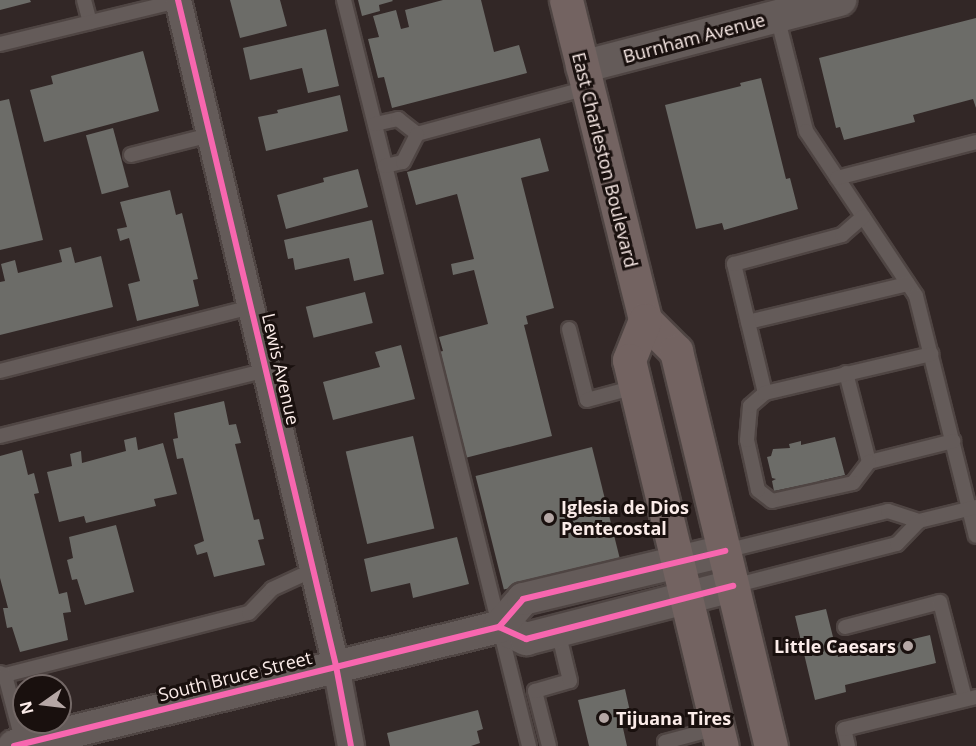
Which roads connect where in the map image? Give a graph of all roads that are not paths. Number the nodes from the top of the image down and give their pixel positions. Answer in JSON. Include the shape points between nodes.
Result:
{"nodes":[{"id":1,"x":84,"y":0,"type":"edge"},
{"id":2,"x":178,"y":0,"type":"edge"},
{"id":3,"x":344,"y":0,"type":"edge"},
{"id":4,"x":566,"y":0,"type":"edge"},
{"id":5,"x":827,"y":2,"type":"edge"},
{"id":6,"x":777,"y":16,"type":"junction"},
{"id":7,"x":90,"y":22,"type":"junction"},
{"id":8,"x":0,"y":44,"type":"edge"},
{"id":9,"x":585,"y":78,"type":"junction"},
{"id":10,"x":375,"y":124,"type":"junction"},
{"id":11,"x":417,"y":134,"type":"junction"},
{"id":12,"x":210,"y":135,"type":"junction"},
{"id":13,"x":976,"y":142,"type":"edge"},
{"id":14,"x":131,"y":155,"type":"dead end"},
{"id":15,"x":385,"y":166,"type":"junction"},
{"id":16,"x":837,"y":178,"type":"junction"},
{"id":17,"x":863,"y":217,"type":"junction"},
{"id":18,"x":908,"y":284,"type":"junction"},
{"id":19,"x":251,"y":307,"type":"junction"},
{"id":20,"x":645,"y":320,"type":"junction"},
{"id":21,"x":748,"y":322,"type":"junction"},
{"id":22,"x":569,"y":329,"type":"dead end"},
{"id":23,"x":931,"y":354,"type":"junction"},
{"id":24,"x":266,"y":370,"type":"junction"},
{"id":25,"x":0,"y":371,"type":"edge"},
{"id":26,"x":846,"y":373,"type":"junction"},
{"id":27,"x":635,"y":387,"type":"junction"},
{"id":28,"x":765,"y":393,"type":"junction"},
{"id":29,"x":0,"y":436,"type":"edge"},
{"id":30,"x":952,"y":441,"type":"junction"},
{"id":31,"x":869,"y":462,"type":"junction"},
{"id":32,"x":973,"y":508,"type":"edge"},
{"id":33,"x":919,"y":521,"type":"junction"},
{"id":34,"x":976,"y":536,"type":"edge"},
{"id":35,"x":724,"y":550,"type":"junction"},
{"id":36,"x":677,"y":562,"type":"junction"},
{"id":37,"x":313,"y":570,"type":"junction"},
{"id":38,"x":733,"y":586,"type":"junction"},
{"id":39,"x":686,"y":597,"type":"junction"},
{"id":40,"x":499,"y":627,"type":"junction"},
{"id":41,"x":845,"y":627,"type":"dead end"},
{"id":42,"x":558,"y":631,"type":"junction"},
{"id":43,"x":336,"y":666,"type":"junction"},
{"id":44,"x":3,"y":674,"type":"edge"},
{"id":45,"x":970,"y":698,"type":"edge"},
{"id":46,"x":720,"y":737,"type":"edge"},
{"id":47,"x":18,"y":745,"type":"edge"},
{"id":48,"x":351,"y":746,"type":"edge"},
{"id":49,"x":529,"y":746,"type":"edge"},
{"id":50,"x":549,"y":746,"type":"edge"},
{"id":51,"x":666,"y":746,"type":"edge"},
{"id":52,"x":771,"y":746,"type":"edge"},
{"id":53,"x":848,"y":746,"type":"edge"}],
"edges":[{"from":1,"to":7,"type":"lane"},
{"from":2,"to":7,"type":"lane"},
{"from":2,"to":12,"type":"street","name":"Lewis Avenue"},
{"from":3,"to":10,"type":"lane"},
{"from":4,"to":9,"type":"main road","name":"East Charleston Boulevard"},
{"from":5,"to":6,"type":"street","name":"Burnham Avenue"},
{"from":6,"to":9,"type":"street","name":"Burnham Avenue"},
{"from":6,"to":16,"type":"lane","via":[[806,131]]},
{"from":7,"to":8,"type":"lane"},
{"from":9,"to":11,"type":"lane"},
{"from":9,"to":20,"type":"main road","name":"East Charleston Boulevard"},
{"from":10,"to":11,"type":"lane","via":[[398,119]]},
{"from":10,"to":15,"type":"lane"},
{"from":11,"to":15,"type":"lane","via":[[404,162]]},
{"from":12,"to":14,"type":"lane"},
{"from":12,"to":19,"type":"street","name":"Lewis Avenue"},
{"from":13,"to":16,"type":"lane"},
{"from":15,"to":40,"type":"lane"},
{"from":16,"to":17,"type":"lane"},
{"from":17,"to":18,"type":"lane"},
{"from":17,"to":21,"type":"lane","via":[[842,236],[734,264]]},
{"from":18,"to":21,"type":"lane"},
{"from":18,"to":23,"type":"lane","via":[[916,296]]},
{"from":19,"to":24,"type":"street","name":"Lewis Avenue"},
{"from":19,"to":25,"type":"lane"},
{"from":20,"to":27,"type":"main road","via":[[629,360]]},
{"from":20,"to":35,"type":"main road","via":[[676,351]]},
{"from":21,"to":28,"type":"lane"},
{"from":22,"to":27,"type":"lane","via":[[587,400]]},
{"from":23,"to":26,"type":"lane"},
{"from":23,"to":30,"type":"lane"},
{"from":24,"to":29,"type":"lane"},
{"from":24,"to":37,"type":"street","name":"Lewis Avenue"},
{"from":26,"to":28,"type":"lane"},
{"from":26,"to":31,"type":"lane"},
{"from":27,"to":36,"type":"main road"},
{"from":28,"to":31,"type":"lane","via":[[750,406],[747,440],[759,490],[772,501],[853,483]]},
{"from":30,"to":31,"type":"lane"},
{"from":30,"to":32,"type":"lane"},
{"from":32,"to":33,"type":"lane"},
{"from":32,"to":34,"type":"lane"},
{"from":33,"to":35,"type":"lane","via":[[888,511]]},
{"from":33,"to":38,"type":"lane","via":[[897,544]]},
{"from":35,"to":36,"type":"street"},
{"from":35,"to":38,"type":"main road"},
{"from":36,"to":39,"type":"main road"},
{"from":36,"to":40,"type":"street","via":[[523,599]]},
{"from":37,"to":43,"type":"street","name":"Lewis Avenue"},
{"from":37,"to":44,"type":"lane","via":[[272,589],[249,613]]},
{"from":38,"to":39,"type":"street"},
{"from":38,"to":52,"type":"main road"},
{"from":39,"to":42,"type":"street"},
{"from":39,"to":46,"type":"main road"},
{"from":40,"to":42,"type":"street","via":[[526,639]]},
{"from":40,"to":43,"type":"street","name":"South Bruce Street"},
{"from":40,"to":49,"type":"lane"},
{"from":41,"to":45,"type":"lane","via":[[940,602]]},
{"from":42,"to":50,"type":"lane","via":[[570,681],[536,691]]},
{"from":43,"to":47,"type":"street","name":"South Bruce Street"},
{"from":43,"to":48,"type":"street","name":"Lewis Avenue"},
{"from":44,"to":47,"type":"lane"},
{"from":45,"to":53,"type":"lane","via":[[844,729]]},
{"from":46,"to":51,"type":"lane","via":[[665,742]]}]}
